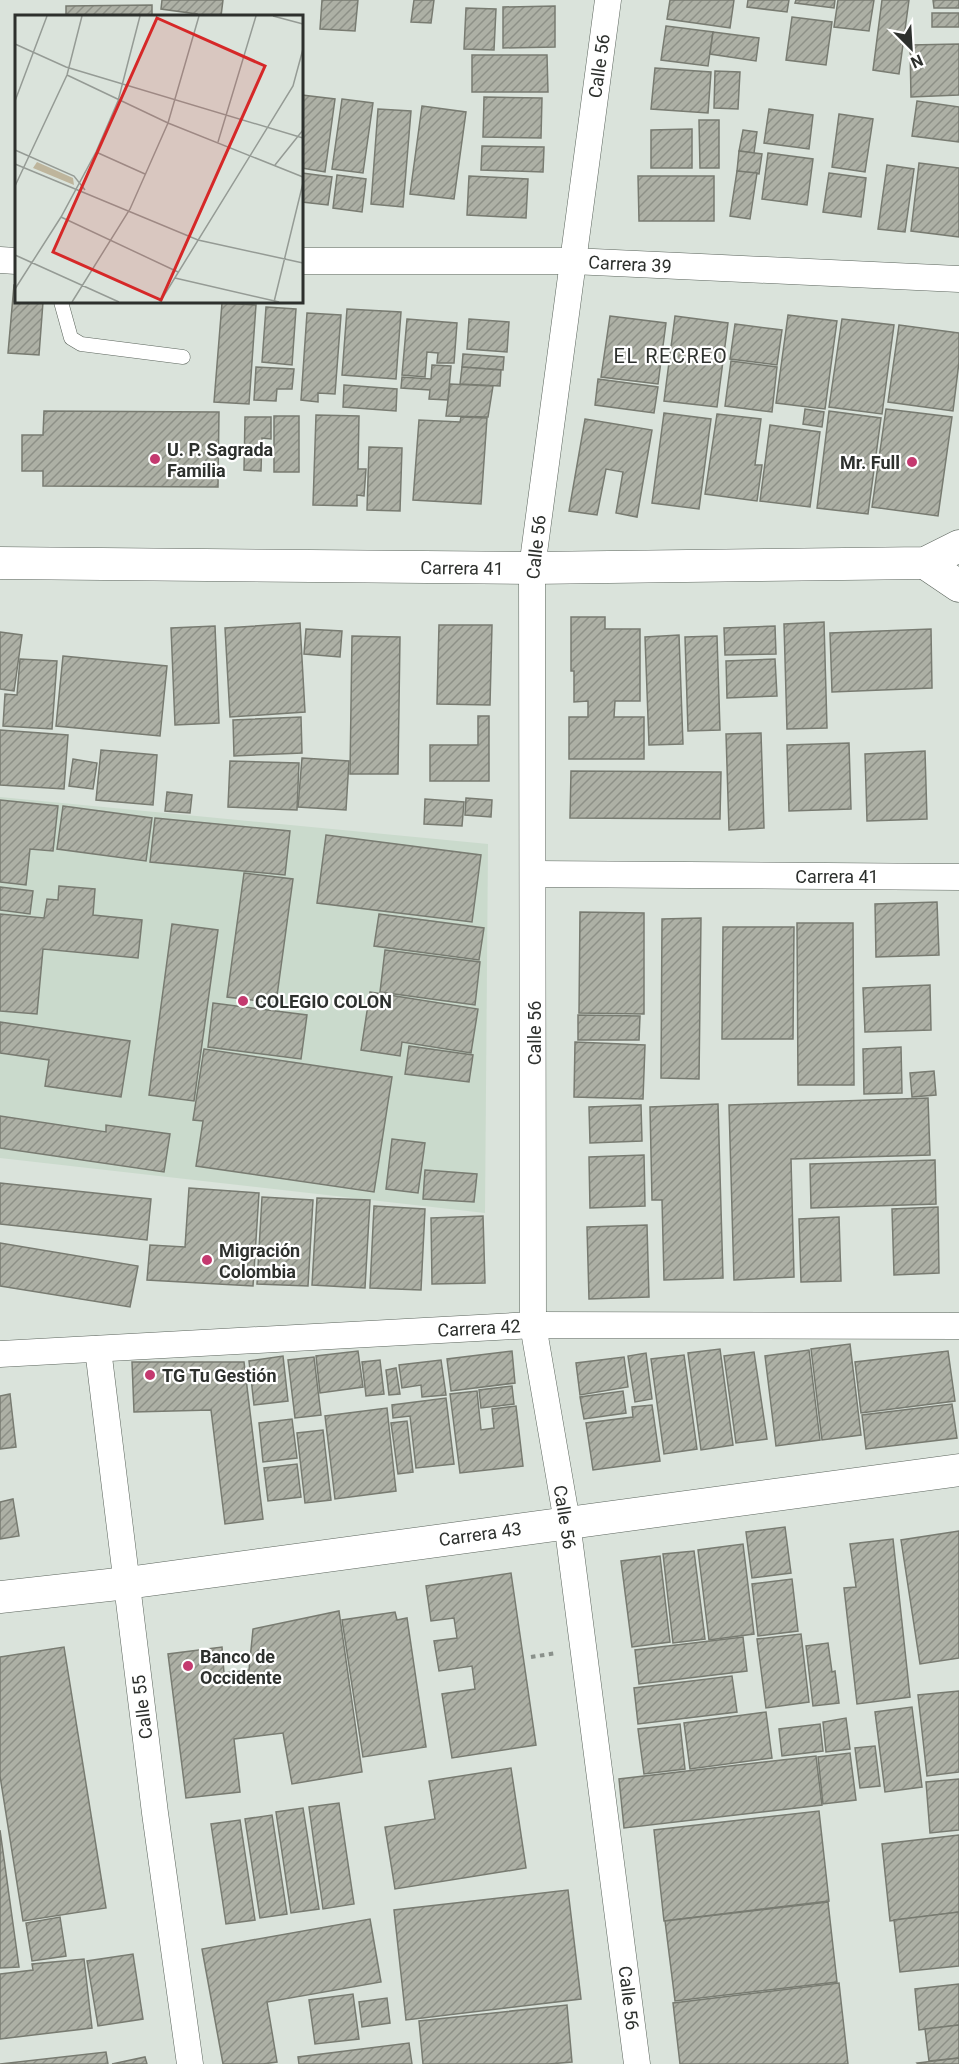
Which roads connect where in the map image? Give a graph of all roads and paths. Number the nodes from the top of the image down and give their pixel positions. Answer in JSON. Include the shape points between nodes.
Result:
{"nodes":[{"id":1,"x":608,"y":0,"type":"edge"},
{"id":2,"x":0,"y":260,"type":"edge"},
{"id":3,"x":15,"y":261,"type":"edge"},
{"id":4,"x":303,"y":261,"type":"edge"},
{"id":5,"x":572,"y":261,"type":"junction"},
{"id":6,"x":959,"y":279,"type":"edge"},
{"id":7,"x":61,"y":303,"type":"edge"},
{"id":8,"x":183,"y":357,"type":"dead end"},
{"id":9,"x":959,"y":546,"type":"edge"},
{"id":10,"x":0,"y":563,"type":"edge"},
{"id":11,"x":924,"y":563,"type":"junction"},
{"id":12,"x":532,"y":568,"type":"junction"},
{"id":13,"x":959,"y":586,"type":"edge"},
{"id":14,"x":534,"y":874,"type":"junction"},
{"id":15,"x":959,"y":877,"type":"edge"},
{"id":16,"x":533,"y":1325,"type":"junction"},
{"id":17,"x":959,"y":1326,"type":"edge"},
{"id":18,"x":99,"y":1349,"type":"junction"},
{"id":19,"x":0,"y":1354,"type":"edge"},
{"id":20,"x":959,"y":1470,"type":"edge"},
{"id":21,"x":567,"y":1522,"type":"junction"},
{"id":22,"x":127,"y":1583,"type":"junction"},
{"id":23,"x":0,"y":1597,"type":"edge"},
{"id":24,"x":190,"y":2064,"type":"edge"},
{"id":25,"x":637,"y":2064,"type":"edge"}],
"edges":[{"from":1,"to":5,"type":"street","name":"Calle 56"},
{"from":2,"to":3,"type":"street"},
{"from":4,"to":5,"type":"street","name":"Carrera 39"},
{"from":5,"to":6,"type":"street","name":"Carrera 39"},
{"from":5,"to":12,"type":"street","name":"Calle 56"},
{"from":7,"to":8,"type":"lane","via":[[71,338],[81,344]]},
{"from":9,"to":11,"type":"street","name":"Carrera 41"},
{"from":10,"to":12,"type":"street","name":"Carrera 41"},
{"from":11,"to":12,"type":"street","name":"Carrera 41"},
{"from":11,"to":13,"type":"street"},
{"from":12,"to":14,"type":"street","name":"Calle 56"},
{"from":14,"to":15,"type":"street","name":"Carrera 41"},
{"from":14,"to":16,"type":"street","name":"Calle 56"},
{"from":16,"to":17,"type":"street","name":"Carrera 42"},
{"from":16,"to":18,"type":"street","name":"Carrera 42"},
{"from":16,"to":21,"type":"street","name":"Calle 56"},
{"from":18,"to":19,"type":"street","name":"Carrera 42"},
{"from":18,"to":22,"type":"street","name":"Calle 55"},
{"from":20,"to":21,"type":"street","name":"Carrera 43"},
{"from":21,"to":22,"type":"street","name":"Carrera 43"},
{"from":21,"to":25,"type":"street","name":"Calle 56"},
{"from":22,"to":23,"type":"street","name":"Carrera 43"},
{"from":22,"to":24,"type":"street","name":"Calle 55"}]}
